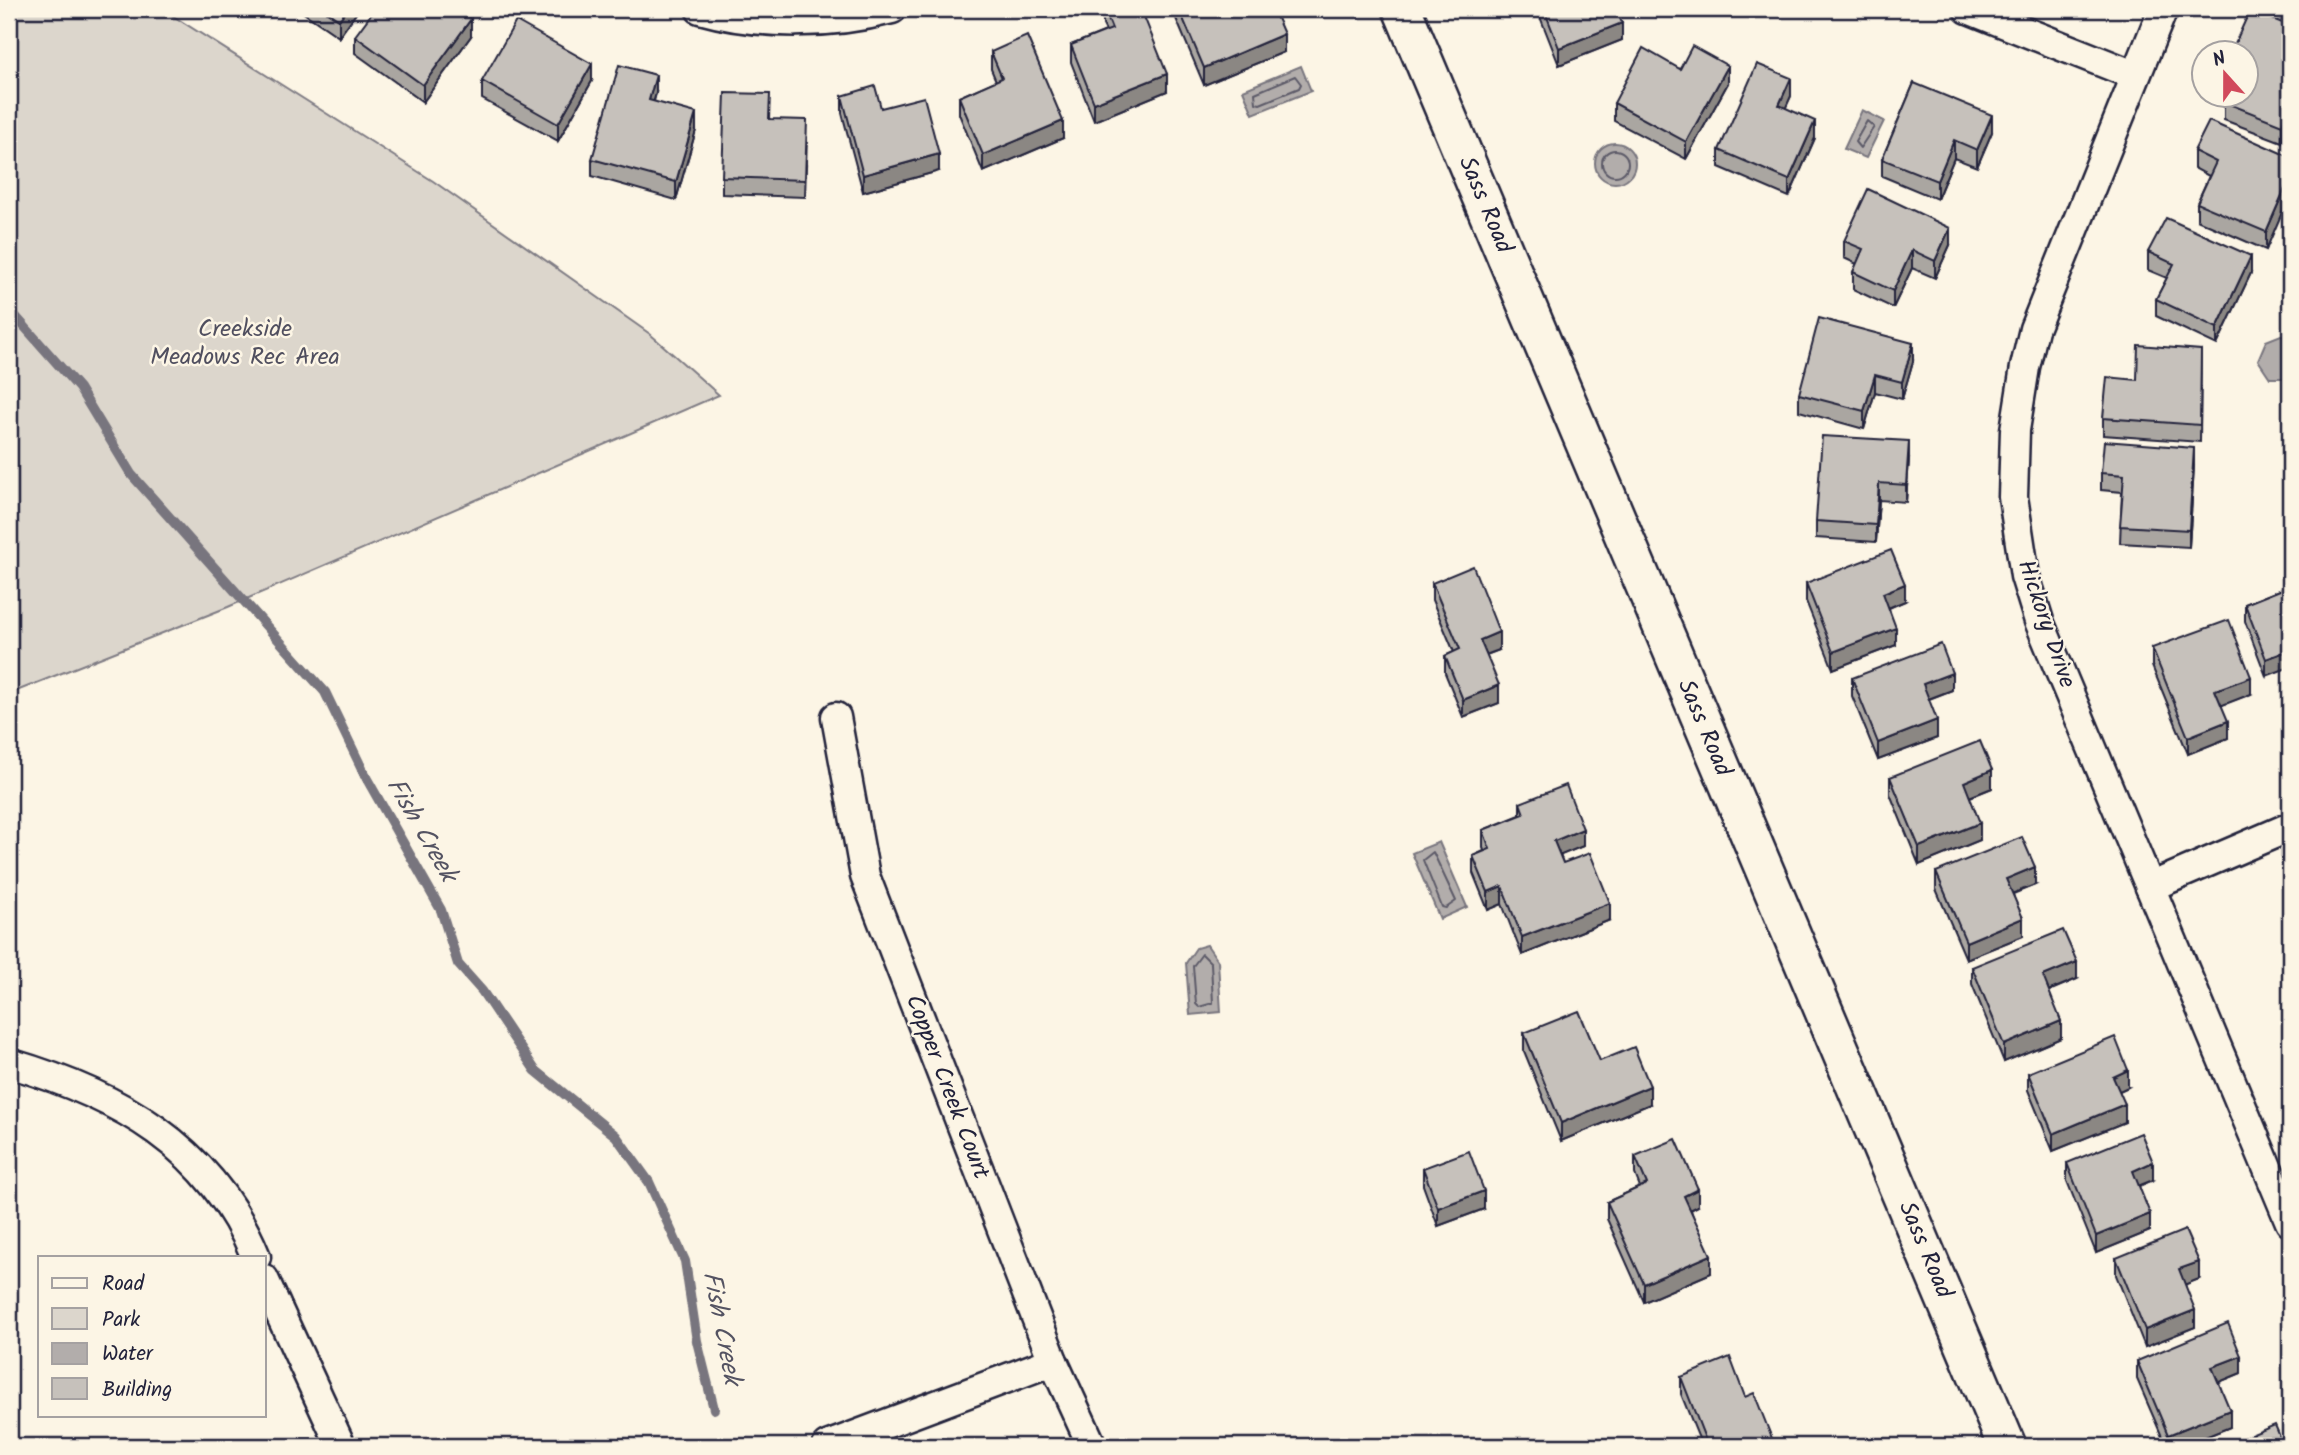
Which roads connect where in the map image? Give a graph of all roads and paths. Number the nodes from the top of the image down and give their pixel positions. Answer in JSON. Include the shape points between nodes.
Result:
{"nodes":[{"id":1,"x":700,"y":9,"type":"edge"},
{"id":2,"x":892,"y":9,"type":"edge"},
{"id":3,"x":1402,"y":9,"type":"edge"},
{"id":4,"x":1968,"y":9,"type":"edge"},
{"id":5,"x":2162,"y":9,"type":"edge"},
{"id":6,"x":2134,"y":75,"type":"junction"},
{"id":7,"x":836,"y":717,"type":"dead end"},
{"id":8,"x":2290,"y":827,"type":"edge"},
{"id":9,"x":2150,"y":887,"type":"junction"},
{"id":10,"x":9,"y":1063,"type":"edge"},
{"id":11,"x":2290,"y":1222,"type":"edge"},
{"id":12,"x":256,"y":1256,"type":"edge"},
{"id":13,"x":266,"y":1283,"type":"edge"},
{"id":14,"x":1053,"y":1361,"type":"junction"},
{"id":15,"x":341,"y":1446,"type":"edge"},
{"id":16,"x":827,"y":1446,"type":"edge"},
{"id":17,"x":1092,"y":1446,"type":"edge"},
{"id":18,"x":2007,"y":1446,"type":"edge"}],
"edges":[{"from":1,"to":2,"type":"street","via":[[782,22]]},
{"from":3,"to":18,"type":"street","name":"Sass Road"},
{"from":4,"to":6,"type":"street"},
{"from":5,"to":6,"type":"street","name":"Hickory Drive"},
{"from":6,"to":9,"type":"street","name":"Hickory Drive","via":[[2034,329],[2019,395],[2013,497],[2025,576],[2039,621]]},
{"from":7,"to":14,"type":"street","name":"Copper Creek Court","via":[[865,876]]},
{"from":8,"to":9,"type":"street"},
{"from":9,"to":11,"type":"street","name":"Hickory Drive"},
{"from":10,"to":12,"type":"street","via":[[68,1081],[145,1121],[199,1165],[242,1222]]},
{"from":13,"to":15,"type":"street"},
{"from":14,"to":16,"type":"street"},
{"from":14,"to":17,"type":"street","name":"Copper Creek Court"}]}
